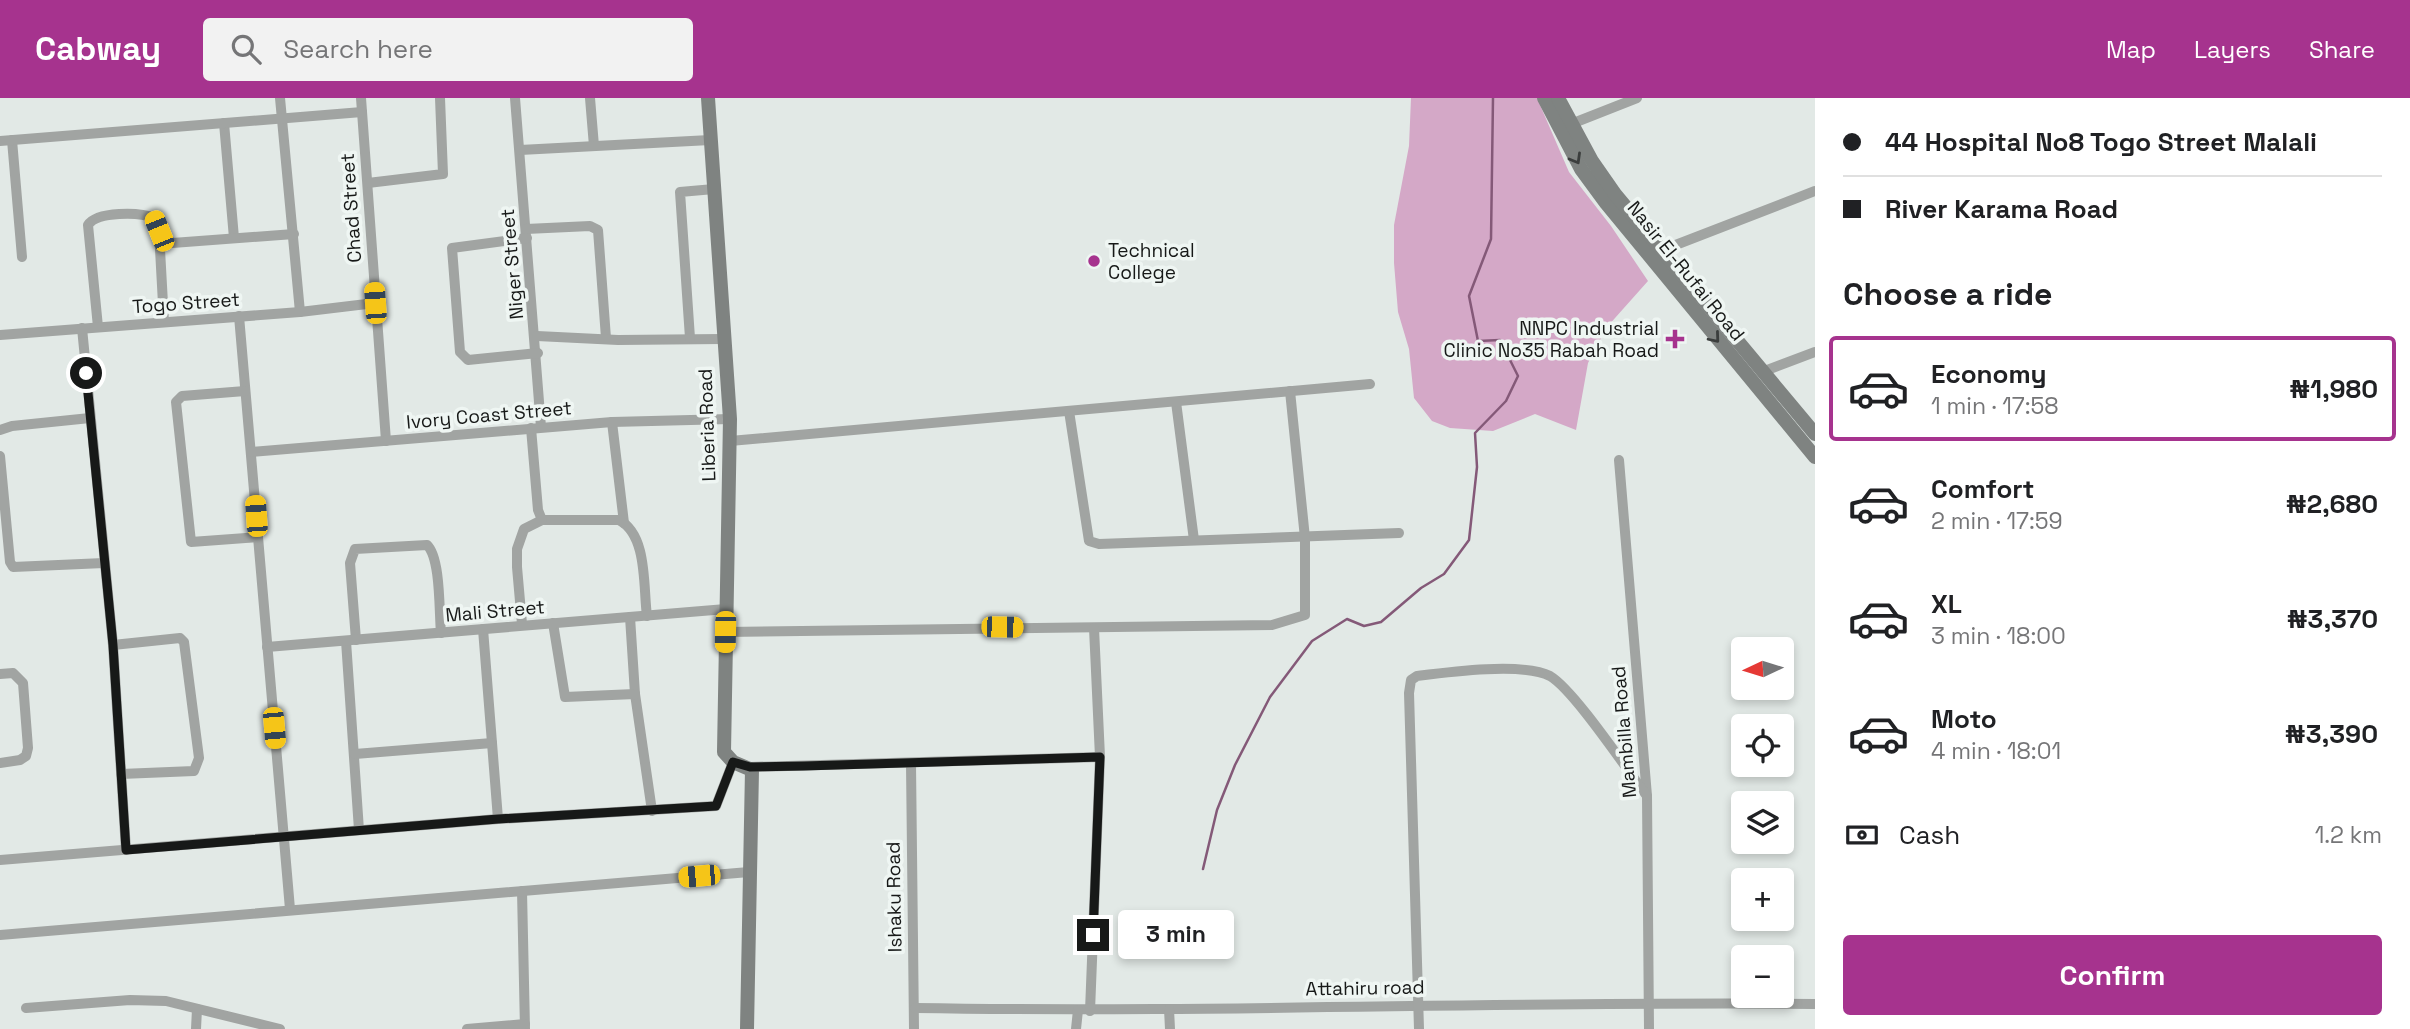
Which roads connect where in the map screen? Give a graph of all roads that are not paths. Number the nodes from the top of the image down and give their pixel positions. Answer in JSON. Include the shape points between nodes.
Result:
{"nodes":[{"id":1,"x":280,"y":98,"type":"edge"},
{"id":2,"x":361,"y":98,"type":"edge"},
{"id":3,"x":440,"y":98,"type":"edge"},
{"id":4,"x":515,"y":98,"type":"edge"},
{"id":5,"x":590,"y":98,"type":"edge"},
{"id":6,"x":708,"y":98,"type":"edge"},
{"id":7,"x":1544,"y":98,"type":"edge"},
{"id":8,"x":1558,"y":98,"type":"edge"},
{"id":9,"x":1637,"y":98,"type":"edge"},
{"id":10,"x":362,"y":112,"type":"junction"},
{"id":11,"x":282,"y":119,"type":"junction"},
{"id":12,"x":224,"y":123,"type":"junction"},
{"id":13,"x":1571,"y":124,"type":"junction"},
{"id":14,"x":12,"y":140,"type":"junction"},
{"id":15,"x":710,"y":140,"type":"junction"},
{"id":16,"x":0,"y":141,"type":"edge"},
{"id":17,"x":594,"y":146,"type":"junction"},
{"id":18,"x":520,"y":150,"type":"junction"},
{"id":19,"x":368,"y":183,"type":"junction"},
{"id":20,"x":714,"y":189,"type":"junction"},
{"id":21,"x":1815,"y":191,"type":"edge"},
{"id":22,"x":526,"y":233,"type":"junction"},
{"id":23,"x":294,"y":234,"type":"junction"},
{"id":24,"x":234,"y":238,"type":"junction"},
{"id":25,"x":159,"y":244,"type":"junction"},
{"id":26,"x":1660,"y":250,"type":"junction"},
{"id":27,"x":22,"y":257,"type":"dead end"},
{"id":28,"x":375,"y":303,"type":"junction"},
{"id":29,"x":300,"y":312,"type":"junction"},
{"id":30,"x":239,"y":316,"type":"junction"},
{"id":31,"x":164,"y":322,"type":"junction"},
{"id":32,"x":98,"y":327,"type":"junction"},
{"id":33,"x":82,"y":328,"type":"junction"},
{"id":34,"x":0,"y":335,"type":"edge"},
{"id":35,"x":537,"y":336,"type":"junction"},
{"id":36,"x":606,"y":338,"type":"junction"},
{"id":37,"x":690,"y":338,"type":"junction"},
{"id":38,"x":722,"y":339,"type":"junction"},
{"id":39,"x":1815,"y":352,"type":"edge"},
{"id":40,"x":538,"y":353,"type":"junction"},
{"id":41,"x":1762,"y":372,"type":"junction"},
{"id":42,"x":1370,"y":384,"type":"dead end"},
{"id":43,"x":245,"y":391,"type":"junction"},
{"id":44,"x":1290,"y":391,"type":"junction"},
{"id":45,"x":1176,"y":402,"type":"junction"},
{"id":46,"x":1069,"y":411,"type":"junction"},
{"id":47,"x":90,"y":418,"type":"junction"},
{"id":48,"x":730,"y":419,"type":"junction"},
{"id":49,"x":612,"y":422,"type":"junction"},
{"id":50,"x":536,"y":428,"type":"junction"},
{"id":51,"x":0,"y":430,"type":"edge"},
{"id":52,"x":1815,"y":434,"type":"edge"},
{"id":53,"x":386,"y":441,"type":"junction"},
{"id":54,"x":730,"y":441,"type":"junction"},
{"id":55,"x":251,"y":452,"type":"junction"},
{"id":56,"x":0,"y":457,"type":"edge"},
{"id":57,"x":1815,"y":457,"type":"edge"},
{"id":58,"x":1619,"y":460,"type":"dead end"},
{"id":59,"x":542,"y":520,"type":"junction"},
{"id":60,"x":624,"y":523,"type":"junction"},
{"id":61,"x":1399,"y":534,"type":"dead end"},
{"id":62,"x":258,"y":537,"type":"junction"},
{"id":63,"x":1305,"y":538,"type":"junction"},
{"id":64,"x":1194,"y":540,"type":"junction"},
{"id":65,"x":104,"y":564,"type":"junction"},
{"id":66,"x":726,"y":609,"type":"junction"},
{"id":67,"x":647,"y":615,"type":"junction"},
{"id":68,"x":630,"y":617,"type":"junction"},
{"id":69,"x":553,"y":623,"type":"junction"},
{"id":70,"x":522,"y":624,"type":"junction"},
{"id":71,"x":1094,"y":628,"type":"junction"},
{"id":72,"x":483,"y":629,"type":"junction"},
{"id":73,"x":725,"y":632,"type":"junction"},
{"id":74,"x":441,"y":633,"type":"junction"},
{"id":75,"x":351,"y":640,"type":"junction"},
{"id":76,"x":113,"y":645,"type":"junction"},
{"id":77,"x":267,"y":647,"type":"junction"},
{"id":78,"x":0,"y":674,"type":"edge"},
{"id":79,"x":635,"y":694,"type":"junction"},
{"id":80,"x":492,"y":743,"type":"junction"},
{"id":81,"x":355,"y":754,"type":"junction"},
{"id":82,"x":729,"y":757,"type":"junction"},
{"id":83,"x":1100,"y":757,"type":"junction"},
{"id":84,"x":0,"y":763,"type":"edge"},
{"id":85,"x":911,"y":764,"type":"junction"},
{"id":86,"x":750,"y":767,"type":"junction"},
{"id":87,"x":121,"y":774,"type":"junction"},
{"id":88,"x":1647,"y":796,"type":"junction"},
{"id":89,"x":652,"y":811,"type":"junction"},
{"id":90,"x":498,"y":819,"type":"junction"},
{"id":91,"x":359,"y":830,"type":"junction"},
{"id":92,"x":284,"y":836,"type":"junction"},
{"id":93,"x":126,"y":850,"type":"junction"},
{"id":94,"x":0,"y":860,"type":"edge"},
{"id":95,"x":749,"y":872,"type":"junction"},
{"id":96,"x":522,"y":891,"type":"junction"},
{"id":97,"x":290,"y":909,"type":"junction"},
{"id":98,"x":0,"y":935,"type":"edge"},
{"id":99,"x":1649,"y":1002,"type":"junction"},
{"id":100,"x":1815,"y":1004,"type":"edge"},
{"id":101,"x":1419,"y":1005,"type":"junction"},
{"id":102,"x":26,"y":1008,"type":"dead end"},
{"id":103,"x":915,"y":1008,"type":"junction"},
{"id":104,"x":197,"y":1009,"type":"junction"},
{"id":105,"x":1169,"y":1009,"type":"junction"},
{"id":106,"x":1077,"y":1010,"type":"junction"},
{"id":107,"x":1090,"y":1011,"type":"junction"},
{"id":108,"x":525,"y":1026,"type":"edge"},
{"id":109,"x":196,"y":1029,"type":"edge"},
{"id":110,"x":281,"y":1029,"type":"edge"},
{"id":111,"x":467,"y":1029,"type":"edge"},
{"id":112,"x":747,"y":1029,"type":"edge"},
{"id":113,"x":914,"y":1029,"type":"edge"},
{"id":114,"x":1076,"y":1029,"type":"edge"},
{"id":115,"x":1170,"y":1029,"type":"edge"},
{"id":116,"x":1419,"y":1029,"type":"edge"},
{"id":117,"x":1649,"y":1029,"type":"edge"}],
"edges":[{"from":1,"to":11,"type":"street"},
{"from":2,"to":10,"type":"street","name":"Chad Street"},
{"from":3,"to":19,"type":"street","via":[[443,174]]},
{"from":4,"to":18,"type":"street","name":"Niger Street"},
{"from":5,"to":17,"type":"street"},
{"from":6,"to":15,"type":"street","name":"Liberia Road"},
{"from":7,"to":57,"type":"street","name":"Nasir El-Rufai Road","one_way":true,"via":[[1581,169],[1606,203]]},
{"from":8,"to":13,"type":"street","name":"Nasir El-Rufai Road"},
{"from":9,"to":13,"type":"street"},
{"from":10,"to":11,"type":"street"},
{"from":10,"to":19,"type":"street","name":"Chad Street"},
{"from":11,"to":12,"type":"street"},
{"from":11,"to":23,"type":"street"},
{"from":12,"to":14,"type":"street"},
{"from":12,"to":24,"type":"street"},
{"from":13,"to":26,"type":"street","name":"Nasir El-Rufai Road","via":[[1615,194]]},
{"from":14,"to":16,"type":"street"},
{"from":14,"to":27,"type":"street"},
{"from":15,"to":17,"type":"street"},
{"from":15,"to":20,"type":"street","name":"Liberia Road"},
{"from":17,"to":18,"type":"street"},
{"from":18,"to":22,"type":"street","name":"Niger Street"},
{"from":19,"to":28,"type":"street","name":"Chad Street"},
{"from":20,"to":37,"type":"street","via":[[680,192]]},
{"from":20,"to":38,"type":"street","name":"Liberia Road"},
{"from":21,"to":26,"type":"street"},
{"from":22,"to":35,"type":"street","name":"Niger Street"},
{"from":22,"to":36,"type":"street","via":[[590,226],[598,230]]},
{"from":22,"to":40,"type":"street","via":[[452,248],[460,352],[468,360]]},
{"from":23,"to":24,"type":"street"},
{"from":23,"to":29,"type":"street"},
{"from":24,"to":25,"type":"street"},
{"from":25,"to":31,"type":"street"},
{"from":25,"to":32,"type":"street","via":[[154,218],[145,214],[91,220]]},
{"from":26,"to":41,"type":"street","name":"Nasir El-Rufai Road"},
{"from":28,"to":29,"type":"street","name":"Togo Street"},
{"from":28,"to":53,"type":"street","name":"Chad Street"},
{"from":29,"to":30,"type":"street","name":"Togo Street"},
{"from":30,"to":31,"type":"street","name":"Togo Street"},
{"from":30,"to":43,"type":"street"},
{"from":31,"to":32,"type":"street","name":"Togo Street"},
{"from":32,"to":33,"type":"street","name":"Togo Street"},
{"from":33,"to":34,"type":"street","name":"Togo Street"},
{"from":33,"to":47,"type":"street"},
{"from":35,"to":36,"type":"street"},
{"from":35,"to":40,"type":"street","name":"Niger Street"},
{"from":36,"to":37,"type":"street"},
{"from":37,"to":38,"type":"street"},
{"from":38,"to":48,"type":"street","name":"Liberia Road"},
{"from":39,"to":41,"type":"street"},
{"from":40,"to":50,"type":"street","name":"Niger Street"},
{"from":41,"to":52,"type":"street","name":"Nasir El-Rufai Road"},
{"from":42,"to":44,"type":"street"},
{"from":43,"to":55,"type":"street"},
{"from":43,"to":62,"type":"street","via":[[177,398],[191,542]]},
{"from":44,"to":45,"type":"street"},
{"from":44,"to":63,"type":"street"},
{"from":45,"to":46,"type":"street"},
{"from":45,"to":64,"type":"street"},
{"from":46,"to":54,"type":"street"},
{"from":46,"to":64,"type":"street","via":[[1089,541]]},
{"from":47,"to":51,"type":"street"},
{"from":47,"to":65,"type":"street"},
{"from":48,"to":49,"type":"street","name":"Ivory Coast Street"},
{"from":48,"to":54,"type":"street","name":"Liberia Road"},
{"from":49,"to":50,"type":"street","name":"Ivory Coast Street"},
{"from":49,"to":60,"type":"street"},
{"from":50,"to":53,"type":"street","name":"Ivory Coast Street"},
{"from":50,"to":59,"type":"street","name":"Niger Street"},
{"from":53,"to":55,"type":"street","name":"Ivory Coast Street"},
{"from":54,"to":66,"type":"street","name":"Liberia Road"},
{"from":55,"to":62,"type":"street"},
{"from":56,"to":65,"type":"street","via":[[13,567]]},
{"from":58,"to":88,"type":"street","name":"Mambilla Road"},
{"from":59,"to":60,"type":"street"},
{"from":59,"to":70,"type":"street","via":[[524,529],[517,549]]},
{"from":60,"to":67,"type":"street","via":[[639,548]]},
{"from":61,"to":63,"type":"street"},
{"from":62,"to":77,"type":"street"},
{"from":63,"to":64,"type":"street"},
{"from":63,"to":71,"type":"street","via":[[1306,609],[1305,615],[1296,619],[1272,625]]},
{"from":65,"to":76,"type":"street"},
{"from":66,"to":67,"type":"street","name":"Mali Street"},
{"from":66,"to":73,"type":"street","name":"Liberia Road"},
{"from":67,"to":68,"type":"street","name":"Mali Street"},
{"from":68,"to":69,"type":"street","name":"Mali Street"},
{"from":68,"to":79,"type":"street"},
{"from":69,"to":70,"type":"street","name":"Mali Street"},
{"from":69,"to":79,"type":"street","via":[[565,697]]},
{"from":70,"to":72,"type":"street","name":"Mali Street"},
{"from":71,"to":73,"type":"street"},
{"from":71,"to":83,"type":"street"},
{"from":72,"to":74,"type":"street","name":"Mali Street"},
{"from":72,"to":80,"type":"street"},
{"from":73,"to":82,"type":"street","name":"Liberia Road"},
{"from":74,"to":75,"type":"street","name":"Mali Street"},
{"from":74,"to":75,"type":"street","via":[[431,548],[366,548],[355,549],[351,556]]},
{"from":75,"to":77,"type":"street","name":"Mali Street"},
{"from":75,"to":81,"type":"street"},
{"from":76,"to":87,"type":"street"},
{"from":76,"to":87,"type":"street","via":[[170,638],[184,642],[199,758],[194,772]]},
{"from":77,"to":92,"type":"street"},
{"from":78,"to":84,"type":"street","via":[[13,673],[23,682],[28,748],[26,757]]},
{"from":79,"to":89,"type":"street"},
{"from":80,"to":81,"type":"street"},
{"from":80,"to":90,"type":"street"},
{"from":81,"to":91,"type":"street"},
{"from":82,"to":86,"type":"street"},
{"from":82,"to":89,"type":"street","via":[[716,806]]},
{"from":83,"to":85,"type":"street"},
{"from":83,"to":107,"type":"street"},
{"from":85,"to":86,"type":"street"},
{"from":85,"to":103,"type":"street","name":"Ishaku Road"},
{"from":86,"to":95,"type":"street"},
{"from":87,"to":93,"type":"street"},
{"from":88,"to":99,"type":"street","name":"Mambilla Road"},
{"from":88,"to":101,"type":"street","via":[[1567,692],[1550,677],[1535,671],[1466,670],[1411,680]]},
{"from":89,"to":90,"type":"street"},
{"from":90,"to":91,"type":"street"},
{"from":91,"to":92,"type":"street"},
{"from":92,"to":93,"type":"street"},
{"from":92,"to":97,"type":"street"},
{"from":93,"to":94,"type":"street"},
{"from":95,"to":96,"type":"street"},
{"from":95,"to":112,"type":"street"},
{"from":96,"to":97,"type":"street"},
{"from":96,"to":108,"type":"street"},
{"from":97,"to":98,"type":"street"},
{"from":99,"to":100,"type":"street","name":"Attahiru road"},
{"from":99,"to":101,"type":"street","name":"Attahiru road"},
{"from":99,"to":117,"type":"street","name":"Mambilla Road"},
{"from":101,"to":105,"type":"street","name":"Attahiru road"},
{"from":101,"to":116,"type":"street"},
{"from":102,"to":104,"type":"street","via":[[130,1000],[166,1001]]},
{"from":103,"to":106,"type":"street","name":"Attahiru road"},
{"from":103,"to":113,"type":"street","name":"Ishaku Road"},
{"from":104,"to":109,"type":"street"},
{"from":104,"to":110,"type":"street"},
{"from":105,"to":107,"type":"street","name":"Attahiru road"},
{"from":105,"to":115,"type":"street"},
{"from":106,"to":107,"type":"street","name":"Attahiru road"},
{"from":106,"to":114,"type":"street"},
{"from":108,"to":111,"type":"street"}]}
